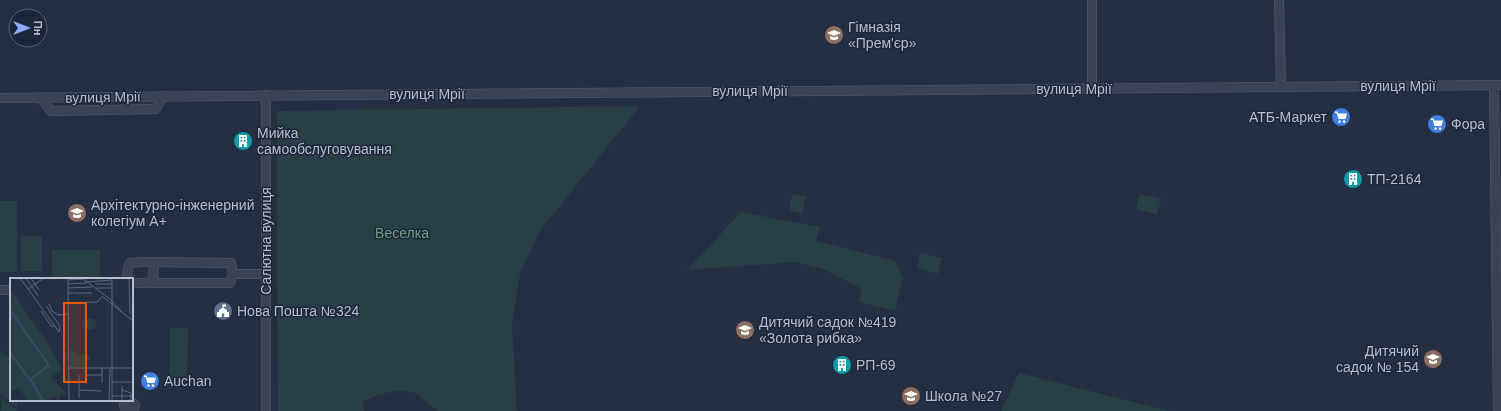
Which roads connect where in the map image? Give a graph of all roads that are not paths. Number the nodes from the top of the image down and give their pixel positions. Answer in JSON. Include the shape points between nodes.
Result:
{"nodes":[{"id":1,"x":1092,"y":0,"type":"edge"},
{"id":2,"x":1279,"y":0,"type":"edge"},
{"id":3,"x":1498,"y":85,"type":"edge"},
{"id":4,"x":1281,"y":87,"type":"junction"},
{"id":5,"x":1092,"y":88,"type":"junction"},
{"id":6,"x":266,"y":95,"type":"junction"},
{"id":7,"x":163,"y":96,"type":"junction"},
{"id":8,"x":0,"y":98,"type":"edge"},
{"id":9,"x":41,"y":98,"type":"junction"},
{"id":10,"x":148,"y":262,"type":"junction"},
{"id":11,"x":233,"y":274,"type":"junction"},
{"id":12,"x":266,"y":274,"type":"junction"},
{"id":13,"x":127,"y":278,"type":"edge"},
{"id":14,"x":133,"y":283,"type":"edge"},
{"id":15,"x":148,"y":283,"type":"junction"},
{"id":16,"x":126,"y":404,"type":"edge"},
{"id":17,"x":134,"y":411,"type":"edge"},
{"id":18,"x":266,"y":411,"type":"edge"},
{"id":19,"x":1498,"y":411,"type":"edge"}],
"edges":[{"from":1,"to":5,"type":"street"},
{"from":2,"to":4,"type":"street"},
{"from":3,"to":4,"type":"street","name":"вулиця Мрії"},
{"from":3,"to":19,"type":"street"},
{"from":4,"to":5,"type":"street","name":"вулиця Мрії"},
{"from":5,"to":6,"type":"street","name":"вулиця Мрії"},
{"from":6,"to":7,"type":"street","name":"вулиця Мрії"},
{"from":6,"to":12,"type":"street","name":"Салютна вулиця"},
{"from":7,"to":9,"type":"street","name":"вулиця Мрії"},
{"from":7,"to":9,"type":"street","via":[[156,109],[51,111]]},
{"from":8,"to":9,"type":"street","name":"вулиця Мрії"},
{"from":10,"to":11,"type":"street","via":[[230,263]]},
{"from":10,"to":13,"type":"street","via":[[130,263]]},
{"from":10,"to":15,"type":"street"},
{"from":11,"to":12,"type":"street"},
{"from":11,"to":15,"type":"street","via":[[230,283]]},
{"from":12,"to":18,"type":"street","name":"Салютна вулиця"},
{"from":14,"to":15,"type":"street"},
{"from":16,"to":17,"type":"street","via":[[132,401],[135,404]]}]}
